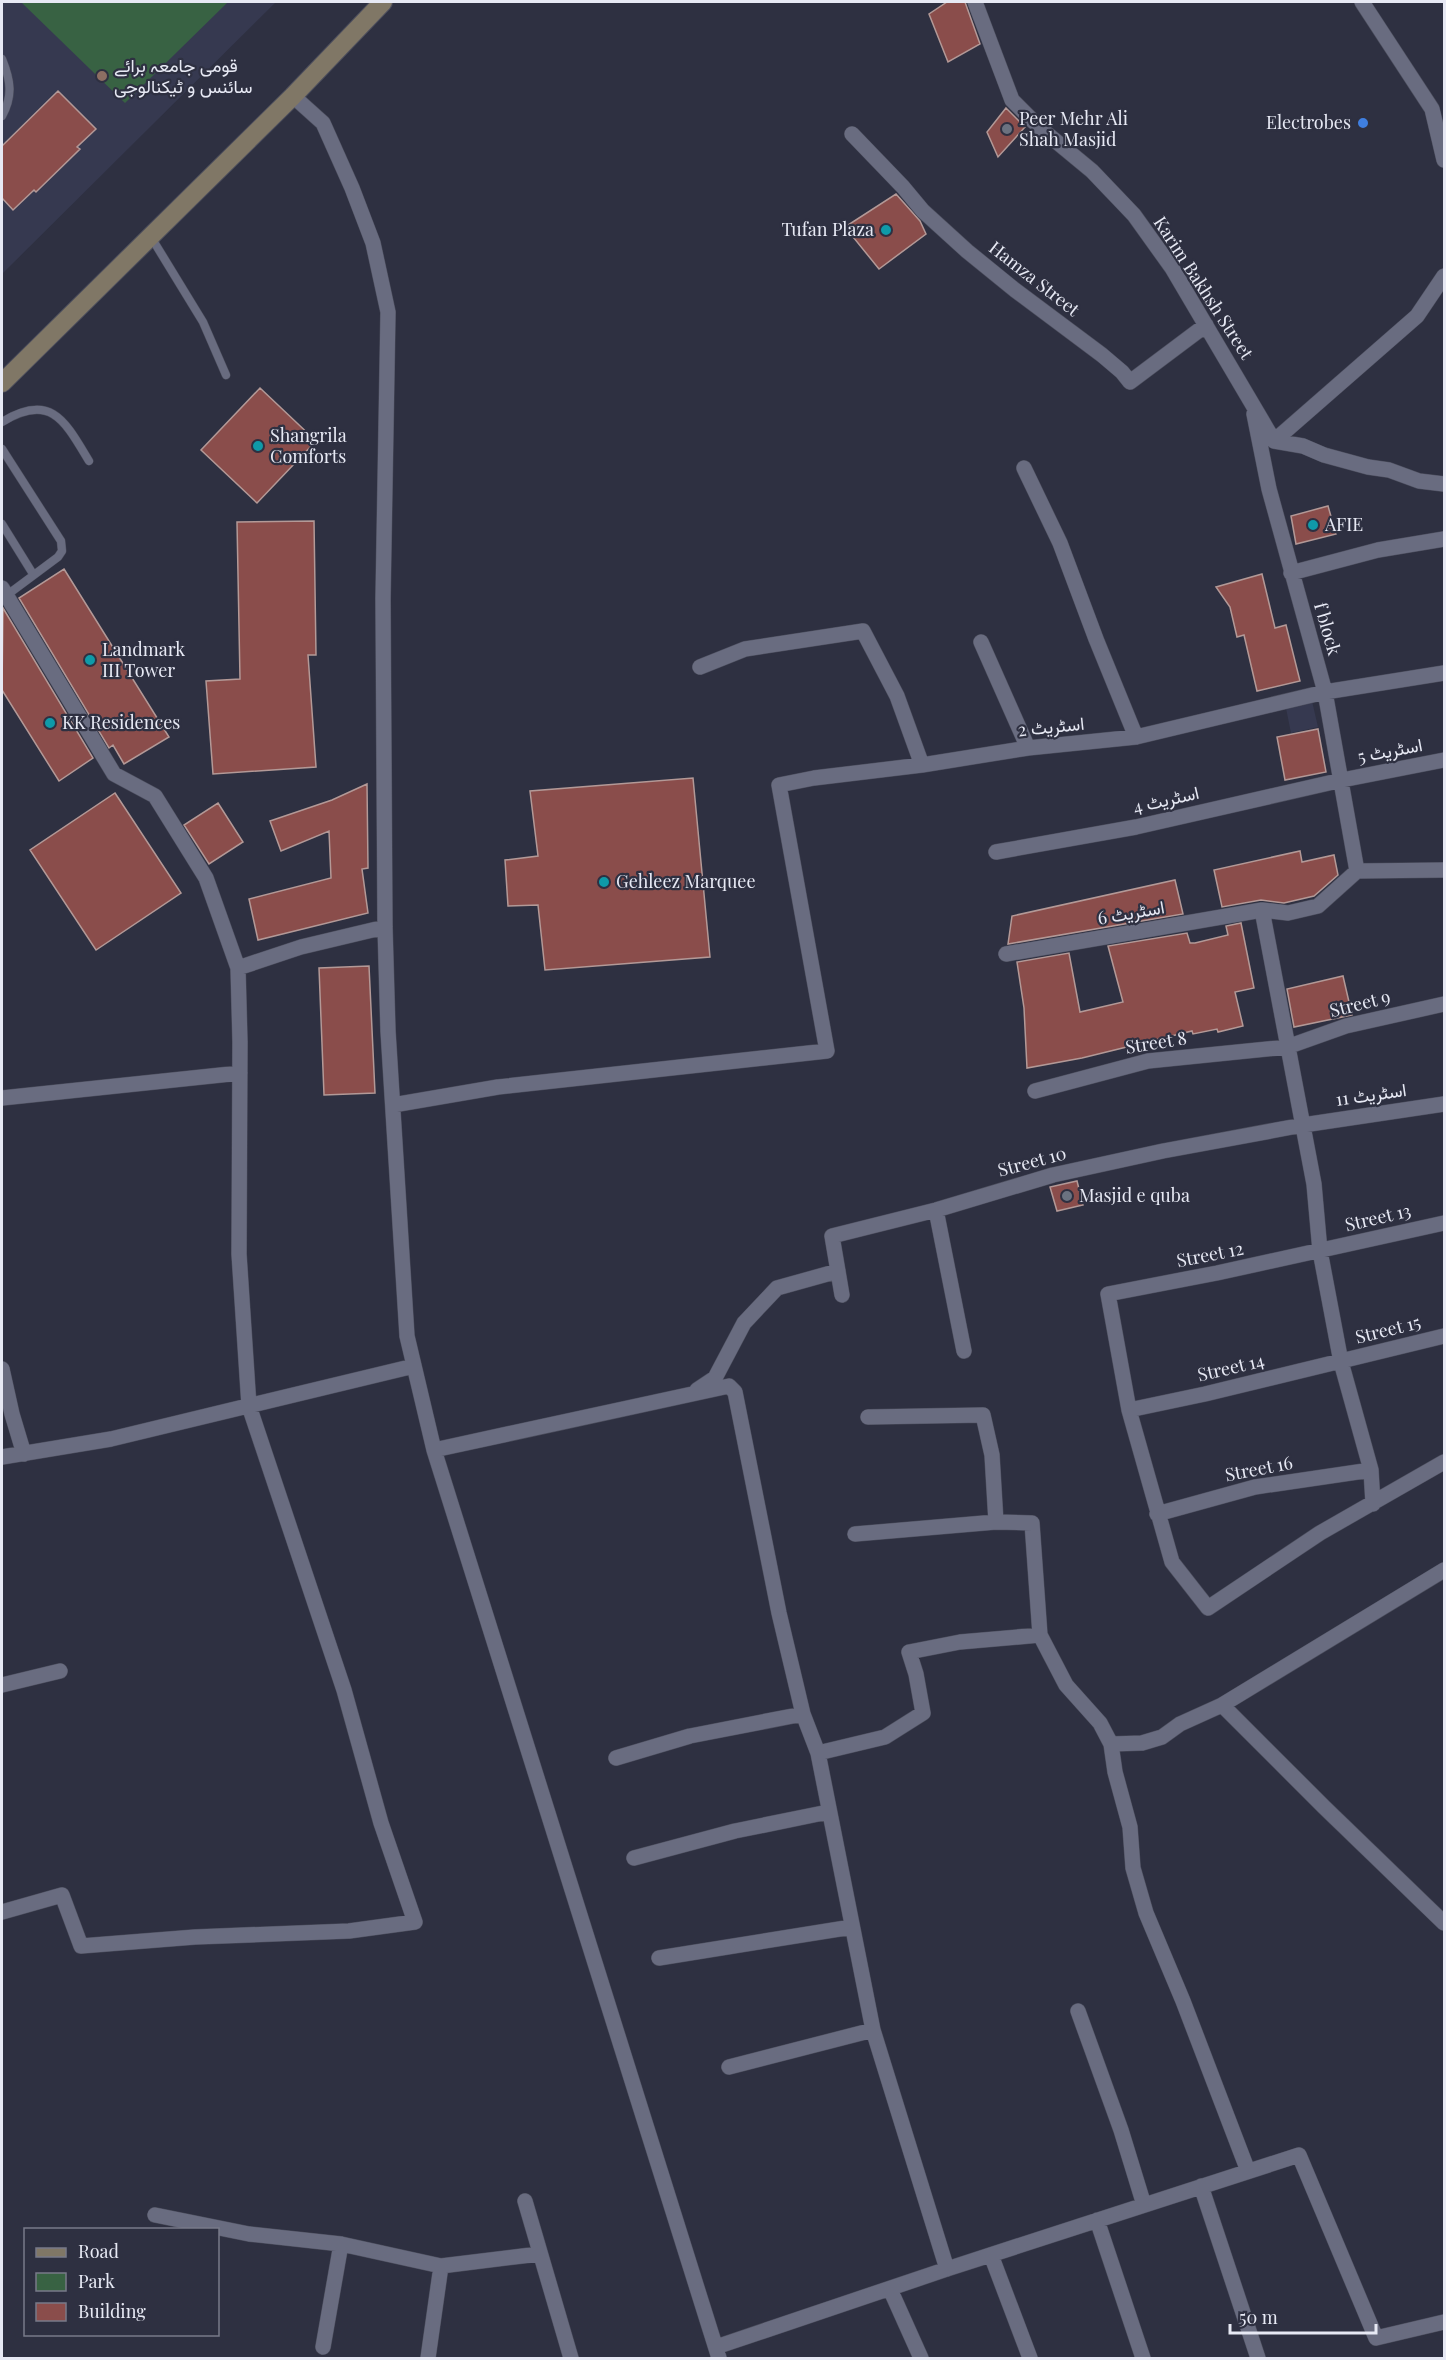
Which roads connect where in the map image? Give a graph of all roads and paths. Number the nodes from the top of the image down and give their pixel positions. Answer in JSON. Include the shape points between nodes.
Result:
{"nodes":[{"id":1,"x":383,"y":2,"type":"edge"},
{"id":2,"x":975,"y":2,"type":"edge"},
{"id":3,"x":1362,"y":2,"type":"edge"},
{"id":4,"x":2,"y":59,"type":"edge"},
{"id":5,"x":293,"y":96,"type":"junction"},
{"id":6,"x":1438,"y":109,"type":"edge"},
{"id":7,"x":2,"y":116,"type":"edge"},
{"id":8,"x":852,"y":134,"type":"dead end"},
{"id":9,"x":1444,"y":160,"type":"edge"},
{"id":10,"x":150,"y":236,"type":"junction"},
{"id":11,"x":1444,"y":276,"type":"edge"},
{"id":12,"x":1206,"y":325,"type":"junction"},
{"id":13,"x":226,"y":375,"type":"dead end"},
{"id":14,"x":2,"y":383,"type":"edge"},
{"id":15,"x":1251,"y":399,"type":"junction"},
{"id":16,"x":2,"y":422,"type":"edge"},
{"id":17,"x":1274,"y":441,"type":"junction"},
{"id":18,"x":2,"y":449,"type":"edge"},
{"id":19,"x":89,"y":461,"type":"dead end"},
{"id":20,"x":1024,"y":468,"type":"dead end"},
{"id":21,"x":1444,"y":484,"type":"edge"},
{"id":22,"x":2,"y":524,"type":"edge"},
{"id":23,"x":1444,"y":539,"type":"edge"},
{"id":24,"x":1291,"y":573,"type":"junction"},
{"id":25,"x":33,"y":574,"type":"junction"},
{"id":26,"x":4,"y":591,"type":"edge"},
{"id":27,"x":981,"y":642,"type":"dead end"},
{"id":28,"x":700,"y":667,"type":"dead end"},
{"id":29,"x":1444,"y":673,"type":"edge"},
{"id":30,"x":1325,"y":692,"type":"junction"},
{"id":31,"x":1136,"y":738,"type":"junction"},
{"id":32,"x":1028,"y":748,"type":"junction"},
{"id":33,"x":1444,"y":760,"type":"edge"},
{"id":34,"x":921,"y":765,"type":"junction"},
{"id":35,"x":1342,"y":780,"type":"junction"},
{"id":36,"x":996,"y":852,"type":"dead end"},
{"id":37,"x":1444,"y":870,"type":"edge"},
{"id":38,"x":1358,"y":871,"type":"junction"},
{"id":39,"x":1262,"y":910,"type":"junction"},
{"id":40,"x":385,"y":927,"type":"junction"},
{"id":41,"x":1006,"y":954,"type":"dead end"},
{"id":42,"x":238,"y":968,"type":"junction"},
{"id":43,"x":1444,"y":1004,"type":"edge"},
{"id":44,"x":1287,"y":1047,"type":"junction"},
{"id":45,"x":240,"y":1073,"type":"junction"},
{"id":46,"x":1035,"y":1091,"type":"dead end"},
{"id":47,"x":2,"y":1098,"type":"edge"},
{"id":48,"x":1444,"y":1104,"type":"edge"},
{"id":49,"x":393,"y":1105,"type":"junction"},
{"id":50,"x":1303,"y":1125,"type":"junction"},
{"id":51,"x":936,"y":1210,"type":"junction"},
{"id":52,"x":1444,"y":1223,"type":"edge"},
{"id":53,"x":1320,"y":1251,"type":"junction"},
{"id":54,"x":838,"y":1271,"type":"junction"},
{"id":55,"x":842,"y":1295,"type":"dead end"},
{"id":56,"x":1444,"y":1336,"type":"edge"},
{"id":57,"x":964,"y":1352,"type":"dead end"},
{"id":58,"x":1341,"y":1362,"type":"junction"},
{"id":59,"x":414,"y":1366,"type":"junction"},
{"id":60,"x":2,"y":1369,"type":"edge"},
{"id":61,"x":690,"y":1395,"type":"junction"},
{"id":62,"x":249,"y":1406,"type":"junction"},
{"id":63,"x":1129,"y":1410,"type":"junction"},
{"id":64,"x":868,"y":1417,"type":"dead end"},
{"id":65,"x":434,"y":1450,"type":"junction"},
{"id":66,"x":24,"y":1454,"type":"junction"},
{"id":67,"x":2,"y":1457,"type":"edge"},
{"id":68,"x":1444,"y":1462,"type":"edge"},
{"id":69,"x":1371,"y":1470,"type":"junction"},
{"id":70,"x":1373,"y":1504,"type":"junction"},
{"id":71,"x":1157,"y":1514,"type":"junction"},
{"id":72,"x":996,"y":1522,"type":"junction"},
{"id":73,"x":855,"y":1534,"type":"dead end"},
{"id":74,"x":1444,"y":1570,"type":"edge"},
{"id":75,"x":1040,"y":1635,"type":"junction"},
{"id":76,"x":60,"y":1671,"type":"dead end"},
{"id":77,"x":2,"y":1685,"type":"edge"},
{"id":78,"x":1222,"y":1705,"type":"junction"},
{"id":79,"x":803,"y":1714,"type":"junction"},
{"id":80,"x":1111,"y":1744,"type":"junction"},
{"id":81,"x":818,"y":1753,"type":"junction"},
{"id":82,"x":616,"y":1758,"type":"dead end"},
{"id":83,"x":828,"y":1812,"type":"junction"},
{"id":84,"x":634,"y":1858,"type":"dead end"},
{"id":85,"x":2,"y":1911,"type":"edge"},
{"id":86,"x":1444,"y":1923,"type":"edge"},
{"id":87,"x":852,"y":1927,"type":"junction"},
{"id":88,"x":659,"y":1959,"type":"dead end"},
{"id":89,"x":1078,"y":2010,"type":"dead end"},
{"id":90,"x":873,"y":2030,"type":"junction"},
{"id":91,"x":729,"y":2067,"type":"dead end"},
{"id":92,"x":1248,"y":2171,"type":"junction"},
{"id":93,"x":1201,"y":2186,"type":"junction"},
{"id":94,"x":525,"y":2201,"type":"dead end"},
{"id":95,"x":1144,"y":2205,"type":"junction"},
{"id":96,"x":155,"y":2215,"type":"dead end"},
{"id":97,"x":1097,"y":2220,"type":"junction"},
{"id":98,"x":341,"y":2244,"type":"junction"},
{"id":99,"x":539,"y":2254,"type":"junction"},
{"id":100,"x":991,"y":2255,"type":"junction"},
{"id":101,"x":441,"y":2266,"type":"junction"},
{"id":102,"x":947,"y":2269,"type":"junction"},
{"id":103,"x":890,"y":2289,"type":"junction"},
{"id":104,"x":1444,"y":2322,"type":"edge"},
{"id":105,"x":323,"y":2347,"type":"dead end"},
{"id":106,"x":718,"y":2353,"type":"edge"},
{"id":107,"x":428,"y":2358,"type":"edge"},
{"id":108,"x":570,"y":2358,"type":"edge"},
{"id":109,"x":921,"y":2358,"type":"edge"},
{"id":110,"x":1030,"y":2358,"type":"edge"},
{"id":111,"x":1143,"y":2358,"type":"edge"},
{"id":112,"x":1258,"y":2358,"type":"edge"}],
"edges":[{"from":1,"to":5,"type":"main road"},
{"from":2,"to":12,"type":"street","name":"Karim Bakhsh Street","via":[[1012,100],[1092,171],[1134,215]]},
{"from":3,"to":6,"type":"street"},
{"from":4,"to":7,"type":"lane","via":[[10,100]]},
{"from":5,"to":10,"type":"main road"},
{"from":5,"to":40,"type":"street","via":[[323,123],[352,188],[373,243],[388,312],[383,600]]},
{"from":6,"to":9,"type":"street"},
{"from":8,"to":12,"type":"street","name":"Hamza Street","via":[[923,211],[967,251],[1130,382]]},
{"from":10,"to":13,"type":"lane","via":[[203,322]]},
{"from":10,"to":14,"type":"main road"},
{"from":11,"to":17,"type":"street","via":[[1417,316]]},
{"from":12,"to":15,"type":"street","name":"Karim Bakhsh Street"},
{"from":15,"to":17,"type":"street","name":"Karim Bakhsh Street"},
{"from":15,"to":24,"type":"street","name":"f block"},
{"from":16,"to":19,"type":"lane","via":[[18,412],[50,412],[62,420]]},
{"from":17,"to":21,"type":"street","via":[[1419,481]]},
{"from":18,"to":25,"type":"lane","via":[[61,541],[58,557]]},
{"from":20,"to":31,"type":"street","via":[[1060,543]]},
{"from":22,"to":25,"type":"lane"},
{"from":23,"to":24,"type":"street","via":[[1378,550]]},
{"from":24,"to":30,"type":"street","name":"f block"},
{"from":25,"to":26,"type":"lane"},
{"from":26,"to":42,"type":"street","via":[[114,774],[155,796],[206,878]]},
{"from":27,"to":32,"type":"street"},
{"from":28,"to":34,"type":"street","via":[[744,650],[863,631],[897,696]]},
{"from":29,"to":30,"type":"street","name":"اسٹریٹ 2"},
{"from":30,"to":31,"type":"street","name":"اسٹریٹ 2"},
{"from":30,"to":35,"type":"street","name":"f block"},
{"from":31,"to":32,"type":"street","name":"اسٹریٹ 2"},
{"from":32,"to":34,"type":"street","name":"اسٹریٹ 2"},
{"from":33,"to":35,"type":"street","name":"اسٹریٹ 5"},
{"from":34,"to":49,"type":"street","name":"اسٹریٹ 2","via":[[779,786],[827,1052],[498,1087]]},
{"from":35,"to":36,"type":"street","name":"اسٹریٹ 4","via":[[1136,827]]},
{"from":35,"to":38,"type":"street","name":"f block"},
{"from":37,"to":38,"type":"street"},
{"from":38,"to":39,"type":"street","name":"اسٹریٹ 6","via":[[1318,906],[1288,913]]},
{"from":39,"to":41,"type":"street","name":"اسٹریٹ 6"},
{"from":39,"to":44,"type":"street"},
{"from":40,"to":42,"type":"street","via":[[301,947]]},
{"from":40,"to":49,"type":"street"},
{"from":42,"to":45,"type":"street"},
{"from":43,"to":44,"type":"street","name":"Street 9","via":[[1346,1026]]},
{"from":44,"to":46,"type":"street","name":"Street 8","via":[[1148,1061]]},
{"from":44,"to":50,"type":"street"},
{"from":45,"to":47,"type":"street"},
{"from":45,"to":62,"type":"street","via":[[239,1254]]},
{"from":48,"to":50,"type":"street","name":"اسٹریٹ 11"},
{"from":49,"to":59,"type":"street","via":[[407,1336]]},
{"from":50,"to":51,"type":"street","name":"Street 10","via":[[1053,1175]]},
{"from":50,"to":53,"type":"street","via":[[1314,1184]]},
{"from":51,"to":54,"type":"street","name":"Street 10","via":[[832,1236]]},
{"from":51,"to":57,"type":"street"},
{"from":52,"to":53,"type":"street","name":"Street 13"},
{"from":53,"to":58,"type":"street"},
{"from":53,"to":63,"type":"street","name":"Street 12","via":[[1108,1294]]},
{"from":54,"to":55,"type":"street","name":"Street 10"},
{"from":54,"to":61,"type":"street","via":[[777,1288],[744,1323],[715,1377]]},
{"from":56,"to":58,"type":"street","name":"Street 15"},
{"from":58,"to":63,"type":"street","name":"Street 14"},
{"from":58,"to":69,"type":"street"},
{"from":59,"to":62,"type":"street"},
{"from":59,"to":65,"type":"street"},
{"from":60,"to":66,"type":"street"},
{"from":61,"to":65,"type":"street"},
{"from":61,"to":79,"type":"street","via":[[729,1386],[735,1392]]},
{"from":62,"to":66,"type":"street","via":[[111,1439]]},
{"from":62,"to":85,"type":"street","via":[[344,1690],[381,1823],[415,1922],[349,1931],[81,1946],[62,1895]]},
{"from":63,"to":71,"type":"street"},
{"from":64,"to":72,"type":"street","via":[[983,1415],[992,1455]]},
{"from":65,"to":106,"type":"street"},
{"from":66,"to":67,"type":"street"},
{"from":68,"to":70,"type":"street"},
{"from":69,"to":70,"type":"street"},
{"from":69,"to":71,"type":"street","name":"Street 16","via":[[1255,1488]]},
{"from":70,"to":71,"type":"street","via":[[1320,1533],[1208,1608],[1172,1562]]},
{"from":72,"to":73,"type":"street"},
{"from":72,"to":75,"type":"street","via":[[1032,1522]]},
{"from":74,"to":78,"type":"street"},
{"from":75,"to":80,"type":"street","via":[[1066,1685],[1100,1723]]},
{"from":75,"to":81,"type":"street","via":[[960,1642],[909,1652],[923,1713],[885,1737]]},
{"from":76,"to":77,"type":"street"},
{"from":78,"to":80,"type":"street","via":[[1162,1737],[1142,1743]]},
{"from":78,"to":86,"type":"street"},
{"from":79,"to":81,"type":"street"},
{"from":79,"to":82,"type":"street","via":[[690,1736]]},
{"from":80,"to":92,"type":"street","via":[[1130,1827],[1133,1868],[1146,1913]]},
{"from":81,"to":83,"type":"street"},
{"from":83,"to":84,"type":"street"},
{"from":83,"to":87,"type":"street"},
{"from":87,"to":88,"type":"street"},
{"from":87,"to":90,"type":"street"},
{"from":89,"to":95,"type":"street"},
{"from":90,"to":91,"type":"street"},
{"from":90,"to":102,"type":"street"},
{"from":92,"to":93,"type":"street"},
{"from":92,"to":104,"type":"street","via":[[1299,2155],[1376,2338]]},
{"from":93,"to":95,"type":"street"},
{"from":93,"to":112,"type":"street"},
{"from":94,"to":99,"type":"street"},
{"from":95,"to":97,"type":"street"},
{"from":96,"to":98,"type":"street","via":[[249,2234]]},
{"from":97,"to":100,"type":"street"},
{"from":97,"to":111,"type":"street"},
{"from":98,"to":101,"type":"street"},
{"from":98,"to":105,"type":"street"},
{"from":99,"to":101,"type":"street"},
{"from":99,"to":108,"type":"street"},
{"from":100,"to":102,"type":"street"},
{"from":100,"to":110,"type":"street"},
{"from":101,"to":107,"type":"street"},
{"from":102,"to":103,"type":"street"},
{"from":103,"to":106,"type":"street"},
{"from":103,"to":109,"type":"street"}]}
